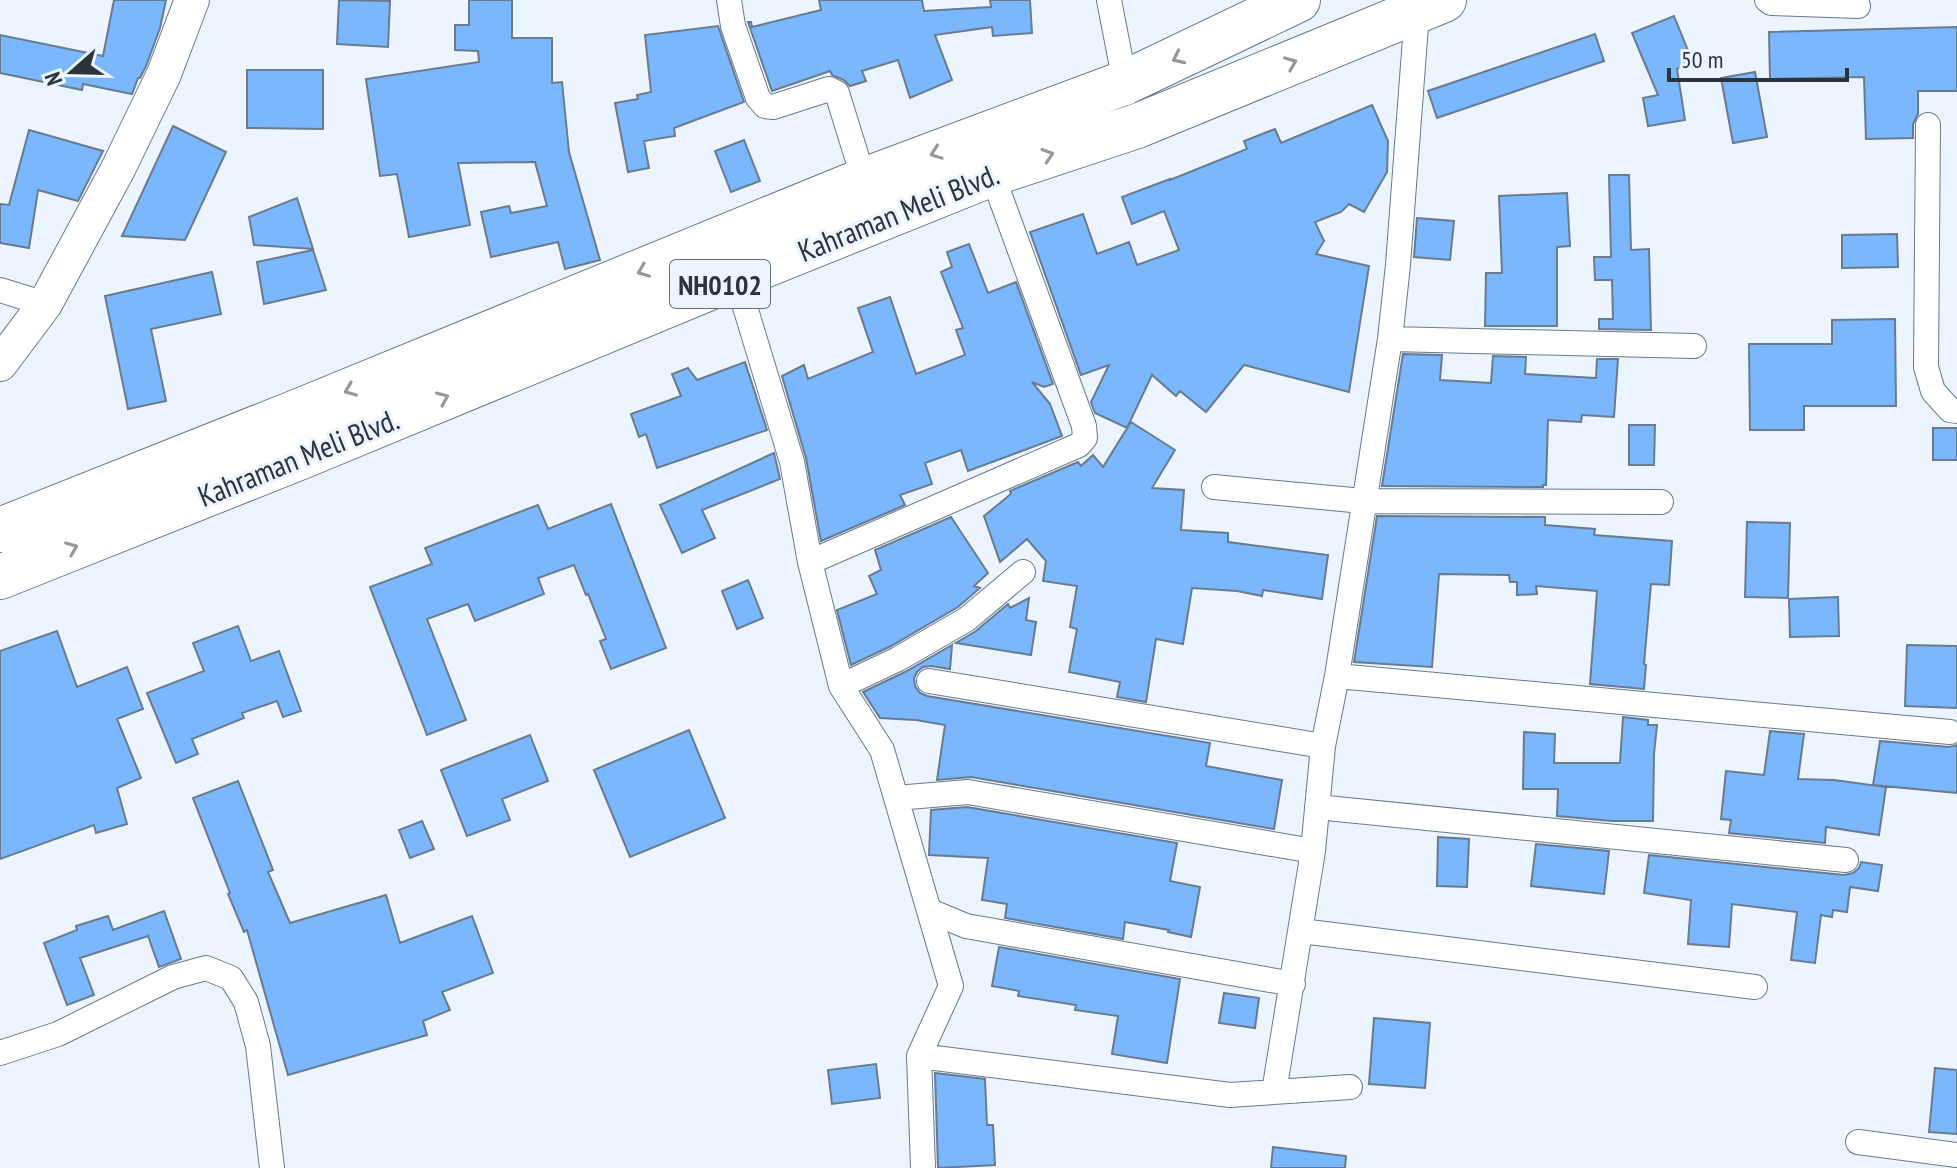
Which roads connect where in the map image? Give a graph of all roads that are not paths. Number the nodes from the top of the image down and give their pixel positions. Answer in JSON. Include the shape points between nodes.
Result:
{"nodes":[{"id":1,"x":192,"y":0,"type":"edge"},
{"id":2,"x":729,"y":0,"type":"edge"},
{"id":3,"x":1109,"y":0,"type":"edge"},
{"id":4,"x":1298,"y":0,"type":"edge"},
{"id":5,"x":1767,"y":0,"type":"edge"},
{"id":6,"x":1430,"y":6,"type":"edge"},
{"id":7,"x":1858,"y":6,"type":"dead end"},
{"id":8,"x":1124,"y":83,"type":"junction"},
{"id":9,"x":1928,"y":125,"type":"dead end"},
{"id":10,"x":1137,"y":126,"type":"junction"},
{"id":11,"x":992,"y":174,"type":"junction"},
{"id":12,"x":864,"y":180,"type":"junction"},
{"id":13,"x":736,"y":277,"type":"junction"},
{"id":14,"x":0,"y":290,"type":"edge"},
{"id":15,"x":45,"y":304,"type":"junction"},
{"id":16,"x":1390,"y":339,"type":"junction"},
{"id":17,"x":1694,"y":346,"type":"dead end"},
{"id":18,"x":0,"y":364,"type":"edge"},
{"id":19,"x":1957,"y":411,"type":"edge"},
{"id":20,"x":1214,"y":487,"type":"dead end"},
{"id":21,"x":1363,"y":501,"type":"junction"},
{"id":22,"x":1661,"y":502,"type":"dead end"},
{"id":23,"x":0,"y":530,"type":"edge"},
{"id":24,"x":810,"y":562,"type":"junction"},
{"id":25,"x":1023,"y":572,"type":"dead end"},
{"id":26,"x":0,"y":577,"type":"edge"},
{"id":27,"x":1337,"y":676,"type":"junction"},
{"id":28,"x":929,"y":681,"type":"dead end"},
{"id":29,"x":841,"y":686,"type":"junction"},
{"id":30,"x":1950,"y":732,"type":"dead end"},
{"id":31,"x":1323,"y":746,"type":"junction"},
{"id":32,"x":896,"y":798,"type":"junction"},
{"id":33,"x":1317,"y":807,"type":"junction"},
{"id":34,"x":1313,"y":851,"type":"junction"},
{"id":35,"x":1846,"y":860,"type":"dead end"},
{"id":36,"x":930,"y":911,"type":"junction"},
{"id":37,"x":1301,"y":931,"type":"junction"},
{"id":38,"x":1293,"y":984,"type":"junction"},
{"id":39,"x":1755,"y":987,"type":"dead end"},
{"id":40,"x":0,"y":1053,"type":"edge"},
{"id":41,"x":919,"y":1056,"type":"junction"},
{"id":42,"x":1350,"y":1087,"type":"dead end"},
{"id":43,"x":1274,"y":1092,"type":"junction"},
{"id":44,"x":1858,"y":1142,"type":"dead end"},
{"id":45,"x":1957,"y":1155,"type":"edge"},
{"id":46,"x":272,"y":1168,"type":"edge"},
{"id":47,"x":923,"y":1168,"type":"edge"}],
"edges":[{"from":1,"to":15,"type":"street","via":[[164,74]]},
{"from":2,"to":12,"type":"street","via":[[758,98],[773,107],[829,89],[837,93]]},
{"from":3,"to":8,"type":"street"},
{"from":4,"to":8,"type":"highway","name":"Kahraman Meli Blvd.","number":"NH0102","one_way":true},
{"from":5,"to":7,"type":"street"},
{"from":10,"to":6,"type":"highway","name":"Kahraman Meli Blvd.","number":"NH0102","one_way":true},
{"from":6,"to":16,"type":"street"},
{"from":8,"to":10,"type":"street"},
{"from":8,"to":12,"type":"highway","name":"Kahraman Meli Blvd.","number":"NH0102","one_way":true},
{"from":9,"to":19,"type":"street","via":[[1926,367],[1933,391]]},
{"from":11,"to":10,"type":"highway","name":"Kahraman Meli Blvd.","number":"NH0102","one_way":true},
{"from":11,"to":13,"type":"highway","name":"Kahraman Meli Blvd.","number":"NH0102"},
{"from":11,"to":24,"type":"street","via":[[1085,438]]},
{"from":12,"to":23,"type":"highway","name":"Kahraman Meli Blvd.","number":"NH0102","one_way":true},
{"from":13,"to":24,"type":"street","via":[[792,462]]},
{"from":26,"to":13,"type":"highway","name":"Kahraman Meli Blvd.","number":"NH0102","one_way":true},
{"from":14,"to":15,"type":"street"},
{"from":15,"to":18,"type":"street"},
{"from":16,"to":17,"type":"street"},
{"from":16,"to":21,"type":"street"},
{"from":20,"to":21,"type":"street"},
{"from":21,"to":22,"type":"street"},
{"from":21,"to":27,"type":"street"},
{"from":24,"to":29,"type":"street"},
{"from":25,"to":29,"type":"street","via":[[967,619]]},
{"from":27,"to":30,"type":"street"},
{"from":27,"to":31,"type":"street"},
{"from":28,"to":31,"type":"street"},
{"from":29,"to":32,"type":"street","via":[[882,750]]},
{"from":31,"to":33,"type":"street"},
{"from":32,"to":34,"type":"street","via":[[968,792]]},
{"from":32,"to":36,"type":"street"},
{"from":33,"to":34,"type":"street"},
{"from":33,"to":35,"type":"street"},
{"from":34,"to":37,"type":"street"},
{"from":36,"to":38,"type":"street","via":[[966,926]]},
{"from":36,"to":41,"type":"street","via":[[951,986]]},
{"from":37,"to":38,"type":"street"},
{"from":37,"to":39,"type":"street"},
{"from":38,"to":43,"type":"street"},
{"from":40,"to":46,"type":"street","via":[[58,1034],[173,977],[206,968],[231,978],[246,1002],[258,1046]]},
{"from":41,"to":43,"type":"street","via":[[1230,1095]]},
{"from":41,"to":47,"type":"street"},
{"from":42,"to":43,"type":"street"},
{"from":44,"to":45,"type":"street"}]}
